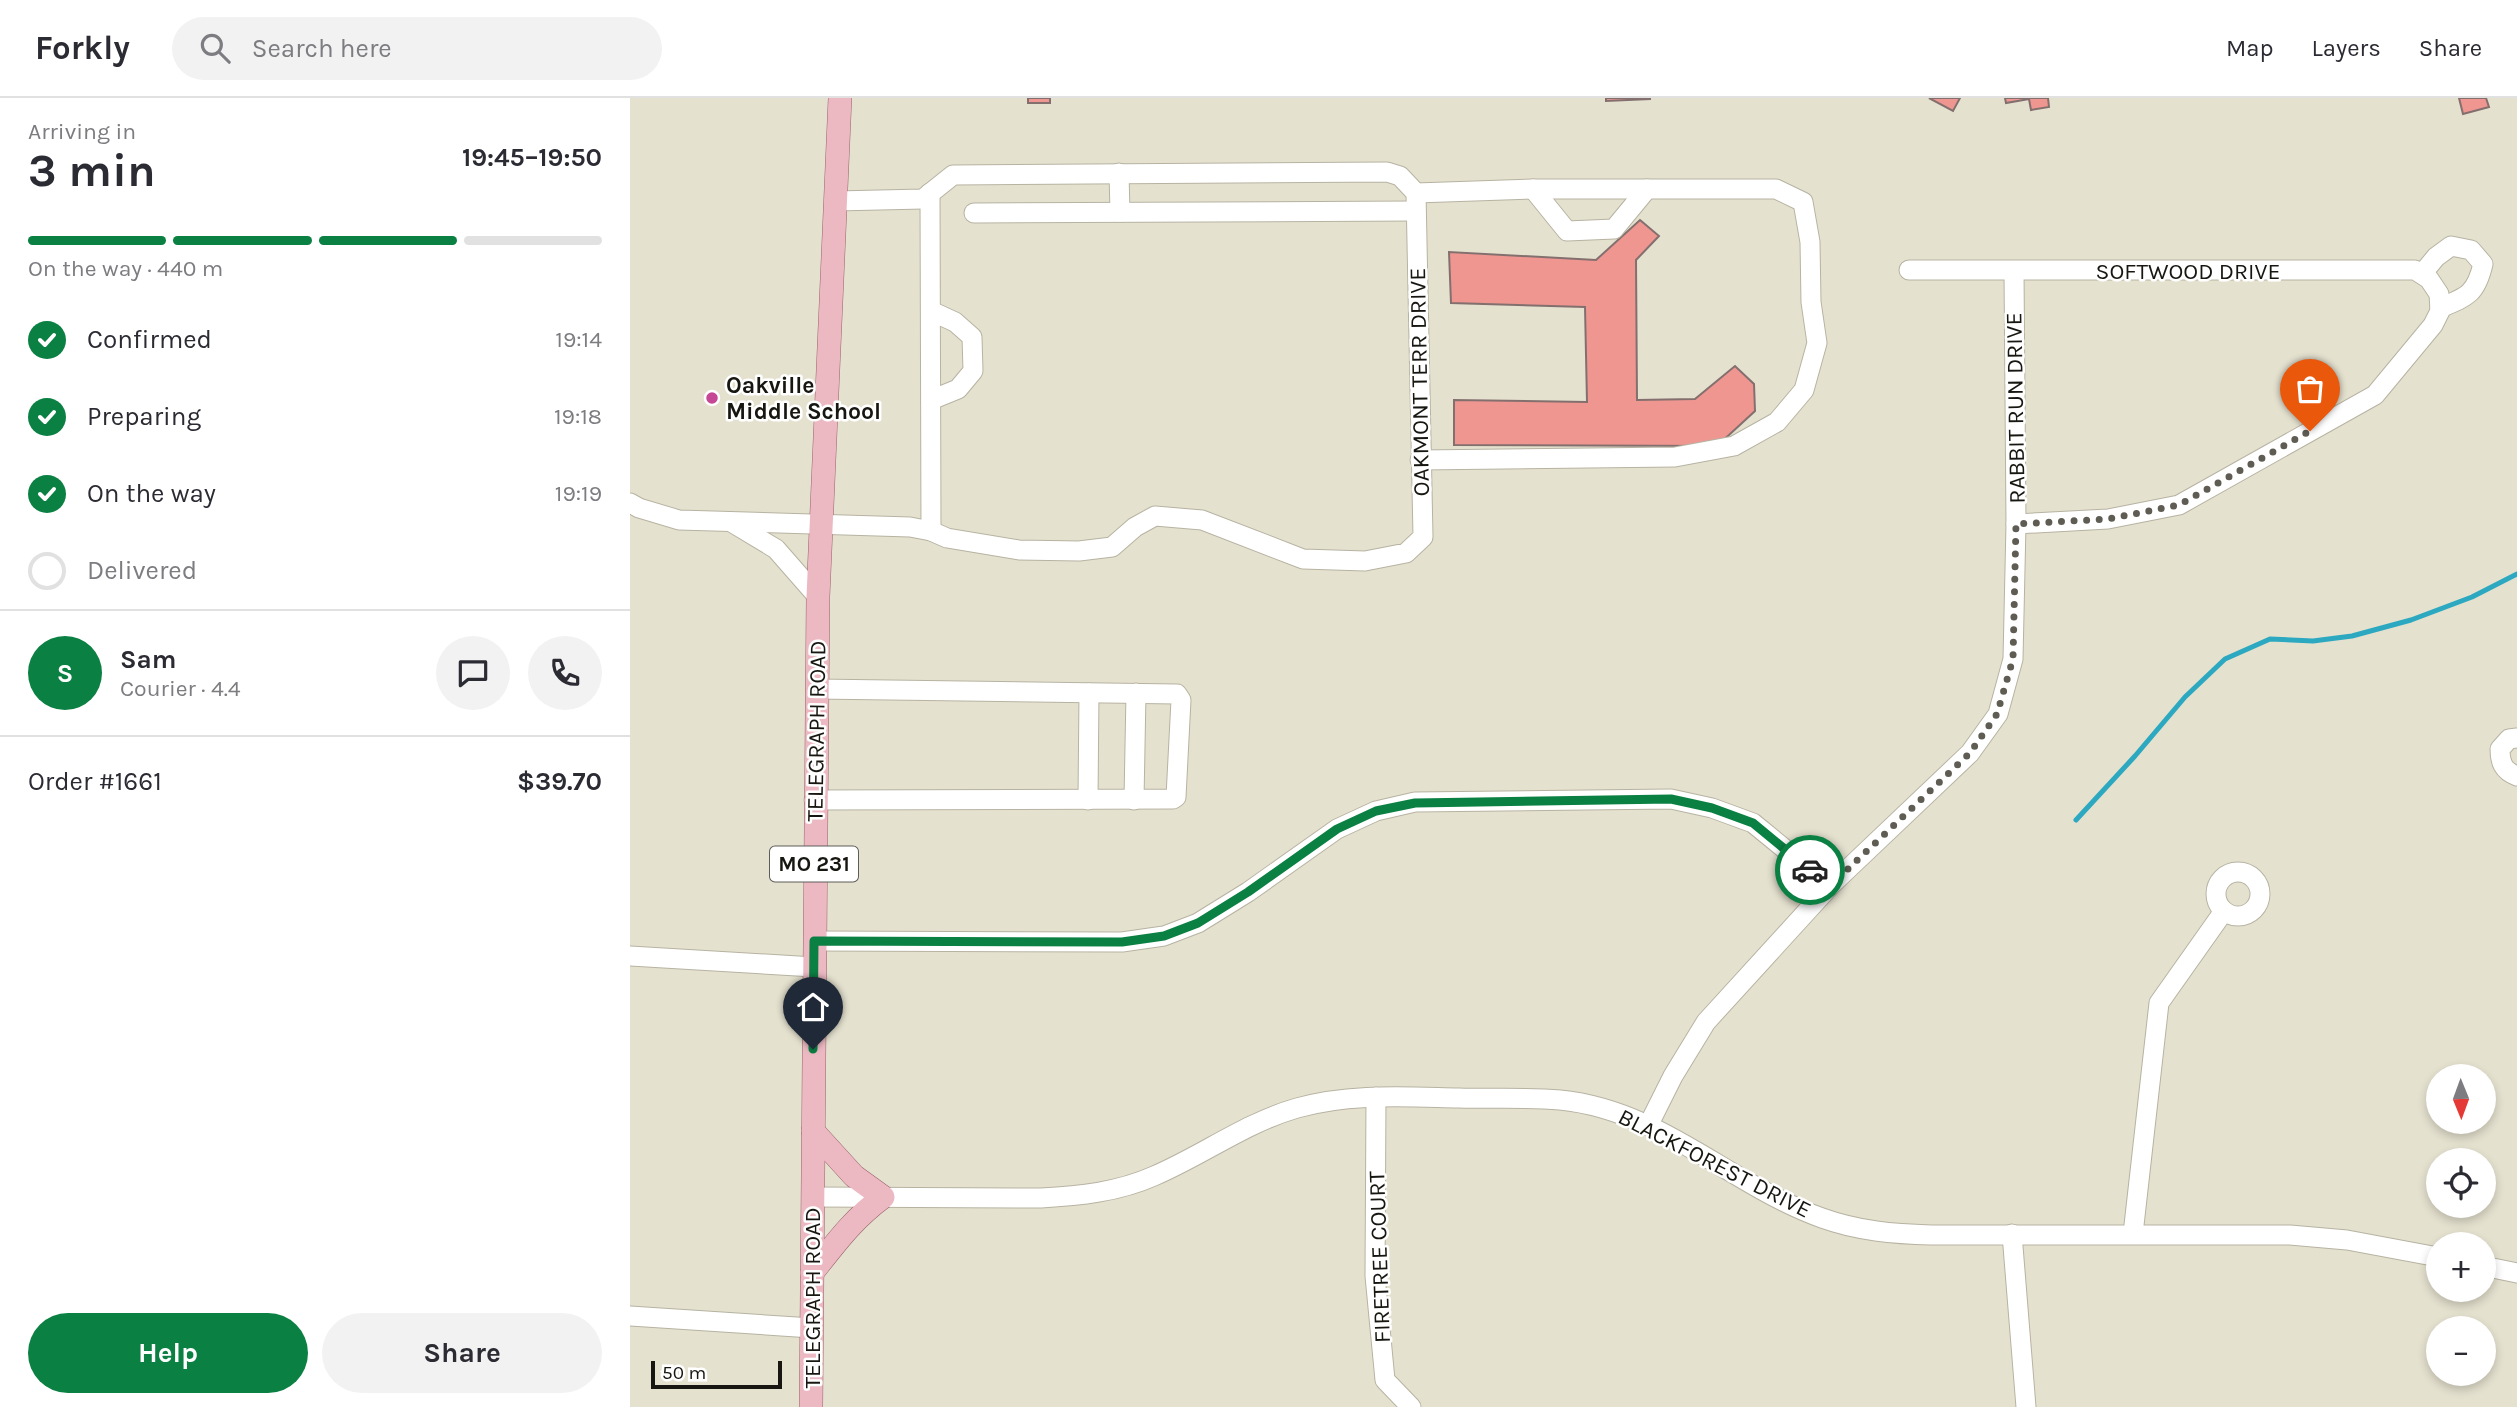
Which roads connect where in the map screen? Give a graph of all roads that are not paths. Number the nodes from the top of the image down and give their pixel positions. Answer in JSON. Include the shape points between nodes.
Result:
{"nodes":[{"id":1,"x":840,"y":98,"type":"edge"},
{"id":2,"x":1119,"y":173,"type":"junction"},
{"id":3,"x":1534,"y":188,"type":"junction"},
{"id":4,"x":1647,"y":189,"type":"junction"},
{"id":5,"x":930,"y":193,"type":"junction"},
{"id":6,"x":836,"y":201,"type":"junction"},
{"id":7,"x":1416,"y":202,"type":"junction"},
{"id":8,"x":1120,"y":212,"type":"junction"},
{"id":9,"x":974,"y":213,"type":"dead end"},
{"id":10,"x":1909,"y":270,"type":"dead end"},
{"id":11,"x":2014,"y":271,"type":"junction"},
{"id":12,"x":2422,"y":274,"type":"junction"},
{"id":13,"x":2440,"y":310,"type":"junction"},
{"id":14,"x":931,"y":311,"type":"junction"},
{"id":15,"x":931,"y":400,"type":"junction"},
{"id":16,"x":1420,"y":460,"type":"junction"},
{"id":17,"x":630,"y":503,"type":"edge"},
{"id":18,"x":729,"y":521,"type":"junction"},
{"id":19,"x":820,"y":523,"type":"junction"},
{"id":20,"x":2016,"y":524,"type":"junction"},
{"id":21,"x":931,"y":531,"type":"junction"},
{"id":22,"x":818,"y":597,"type":"junction"},
{"id":23,"x":816,"y":689,"type":"junction"},
{"id":24,"x":1089,"y":693,"type":"junction"},
{"id":25,"x":1136,"y":693,"type":"junction"},
{"id":26,"x":2517,"y":738,"type":"edge"},
{"id":27,"x":2517,"y":776,"type":"edge"},
{"id":28,"x":814,"y":800,"type":"junction"},
{"id":29,"x":1088,"y":800,"type":"junction"},
{"id":30,"x":1134,"y":800,"type":"junction"},
{"id":31,"x":1830,"y":886,"type":"junction"},
{"id":32,"x":2224,"y":911,"type":"dead end"},
{"id":33,"x":814,"y":941,"type":"junction"},
{"id":34,"x":630,"y":956,"type":"edge"},
{"id":35,"x":814,"y":967,"type":"junction"},
{"id":36,"x":1377,"y":1097,"type":"junction"},
{"id":37,"x":1649,"y":1124,"type":"junction"},
{"id":38,"x":813,"y":1130,"type":"junction"},
{"id":39,"x":813,"y":1197,"type":"junction"},
{"id":40,"x":883,"y":1197,"type":"junction"},
{"id":41,"x":2012,"y":1234,"type":"junction"},
{"id":42,"x":2133,"y":1234,"type":"junction"},
{"id":43,"x":2426,"y":1255,"type":"edge"},
{"id":44,"x":2496,"y":1269,"type":"edge"},
{"id":45,"x":812,"y":1273,"type":"junction"},
{"id":46,"x":2517,"y":1273,"type":"edge"},
{"id":47,"x":630,"y":1316,"type":"edge"},
{"id":48,"x":812,"y":1328,"type":"junction"},
{"id":49,"x":811,"y":1407,"type":"edge"},
{"id":50,"x":1411,"y":1407,"type":"edge"},
{"id":51,"x":2026,"y":1407,"type":"edge"}],
"edges":[{"from":1,"to":6,"type":"main road","name":"TELEGRAPH ROAD","number":"MO 231"},
{"from":2,"to":5,"type":"street","via":[[953,175]]},
{"from":2,"to":7,"type":"street","via":[[1387,172],[1400,176]]},
{"from":2,"to":8,"type":"street"},
{"from":3,"to":4,"type":"street"},
{"from":3,"to":4,"type":"street","via":[[1567,231],[1614,229]]},
{"from":3,"to":7,"type":"street"},
{"from":4,"to":16,"type":"street","via":[[1776,189],[1803,202],[1817,343],[1804,390],[1776,422],[1734,446],[1699,453]]},
{"from":5,"to":6,"type":"street","via":[[923,199]]},
{"from":5,"to":14,"type":"street"},
{"from":6,"to":19,"type":"main road","name":"TELEGRAPH ROAD","number":"MO 231"},
{"from":7,"to":8,"type":"street"},
{"from":7,"to":16,"type":"street","name":"OAKMONT TERR DRIVE"},
{"from":8,"to":9,"type":"street"},
{"from":10,"to":11,"type":"street","name":"SOFTWOOD DRIVE"},
{"from":11,"to":12,"type":"street","name":"SOFTWOOD DRIVE","via":[[2415,270]]},
{"from":11,"to":20,"type":"street","name":"RABBIT RUN DRIVE"},
{"from":12,"to":13,"type":"street","via":[[2439,295]]},
{"from":12,"to":13,"type":"street","via":[[2451,246],[2471,250],[2483,264],[2478,285],[2465,298]]},
{"from":13,"to":20,"type":"street","via":[[2433,325],[2375,394],[2179,505],[2108,519]]},
{"from":14,"to":15,"type":"street"},
{"from":14,"to":15,"type":"street","via":[[955,322],[972,337],[973,370],[958,389]]},
{"from":15,"to":21,"type":"street"},
{"from":16,"to":21,"type":"street","name":"OAKMONT TERR DRIVE","via":[[1423,537],[1406,553],[1365,561],[1303,559],[1202,520],[1154,516],[1112,547],[1079,551],[1019,550]]},
{"from":17,"to":18,"type":"street","name":"OAKMONT TERR DRIVE","via":[[679,520]]},
{"from":18,"to":19,"type":"street","name":"OAKMONT TERR DRIVE"},
{"from":18,"to":22,"type":"street","via":[[776,549]]},
{"from":19,"to":21,"type":"street","name":"OAKMONT TERR DRIVE"},
{"from":19,"to":22,"type":"main road","name":"TELEGRAPH ROAD","number":"MO 231"},
{"from":20,"to":31,"type":"street","name":"RABBIT RUN DRIVE","via":[[2013,659],[1997,714],[1970,753]]},
{"from":22,"to":23,"type":"main road","name":"TELEGRAPH ROAD","number":"MO 231"},
{"from":23,"to":24,"type":"street"},
{"from":23,"to":28,"type":"main road","name":"TELEGRAPH ROAD","number":"MO 231"},
{"from":24,"to":25,"type":"street"},
{"from":24,"to":29,"type":"street"},
{"from":25,"to":30,"type":"street"},
{"from":25,"to":30,"type":"street","via":[[1177,694],[1181,699],[1176,797]]},
{"from":26,"to":27,"type":"street","via":[[2508,739],[2500,749],[2500,762]]},
{"from":28,"to":29,"type":"street"},
{"from":28,"to":33,"type":"main road","name":"TELEGRAPH ROAD","number":"MO 231"},
{"from":29,"to":30,"type":"street"},
{"from":31,"to":33,"type":"street","via":[[1753,823],[1671,799],[1415,803],[1376,811],[1337,829],[1198,923],[1164,936],[1122,942]]},
{"from":31,"to":37,"type":"street","name":"RABBIT RUN DRIVE","via":[[1706,1022]]},
{"from":32,"to":42,"type":"street","via":[[2159,1003]]},
{"from":33,"to":35,"type":"main road","name":"TELEGRAPH ROAD","number":"MO 231"},
{"from":34,"to":35,"type":"street"},
{"from":35,"to":38,"type":"main road","name":"TELEGRAPH ROAD","number":"MO 231"},
{"from":36,"to":37,"type":"street","name":"BLACKFOREST DRIVE","via":[[1559,1100],[1593,1105]]},
{"from":36,"to":40,"type":"street","name":"BLACKFOREST DRIVE","via":[[1341,1100],[1256,1122],[1153,1177],[1115,1189],[1041,1198]]},
{"from":36,"to":50,"type":"street","name":"FIRETREE COURT","via":[[1375,1276],[1385,1380]]},
{"from":37,"to":41,"type":"street","name":"BLACKFOREST DRIVE","via":[[1785,1202],[1852,1228],[1887,1234]]},
{"from":38,"to":39,"type":"main road","name":"TELEGRAPH ROAD","number":"MO 231"},
{"from":38,"to":40,"type":"main road","via":[[854,1176]]},
{"from":39,"to":40,"type":"street","name":"BLACKFOREST DRIVE"},
{"from":39,"to":45,"type":"main road","name":"TELEGRAPH ROAD","number":"MO 231"},
{"from":40,"to":45,"type":"main road","via":[[860,1214]]},
{"from":41,"to":42,"type":"street","name":"BLACKFOREST DRIVE"},
{"from":41,"to":51,"type":"street"},
{"from":42,"to":43,"type":"street","name":"BLACKFOREST DRIVE","via":[[2290,1235]]},
{"from":44,"to":46,"type":"street"},
{"from":45,"to":48,"type":"main road","name":"TELEGRAPH ROAD","number":"MO 231"},
{"from":47,"to":48,"type":"street"},
{"from":48,"to":49,"type":"main road","name":"TELEGRAPH ROAD","number":"MO 231"}]}
